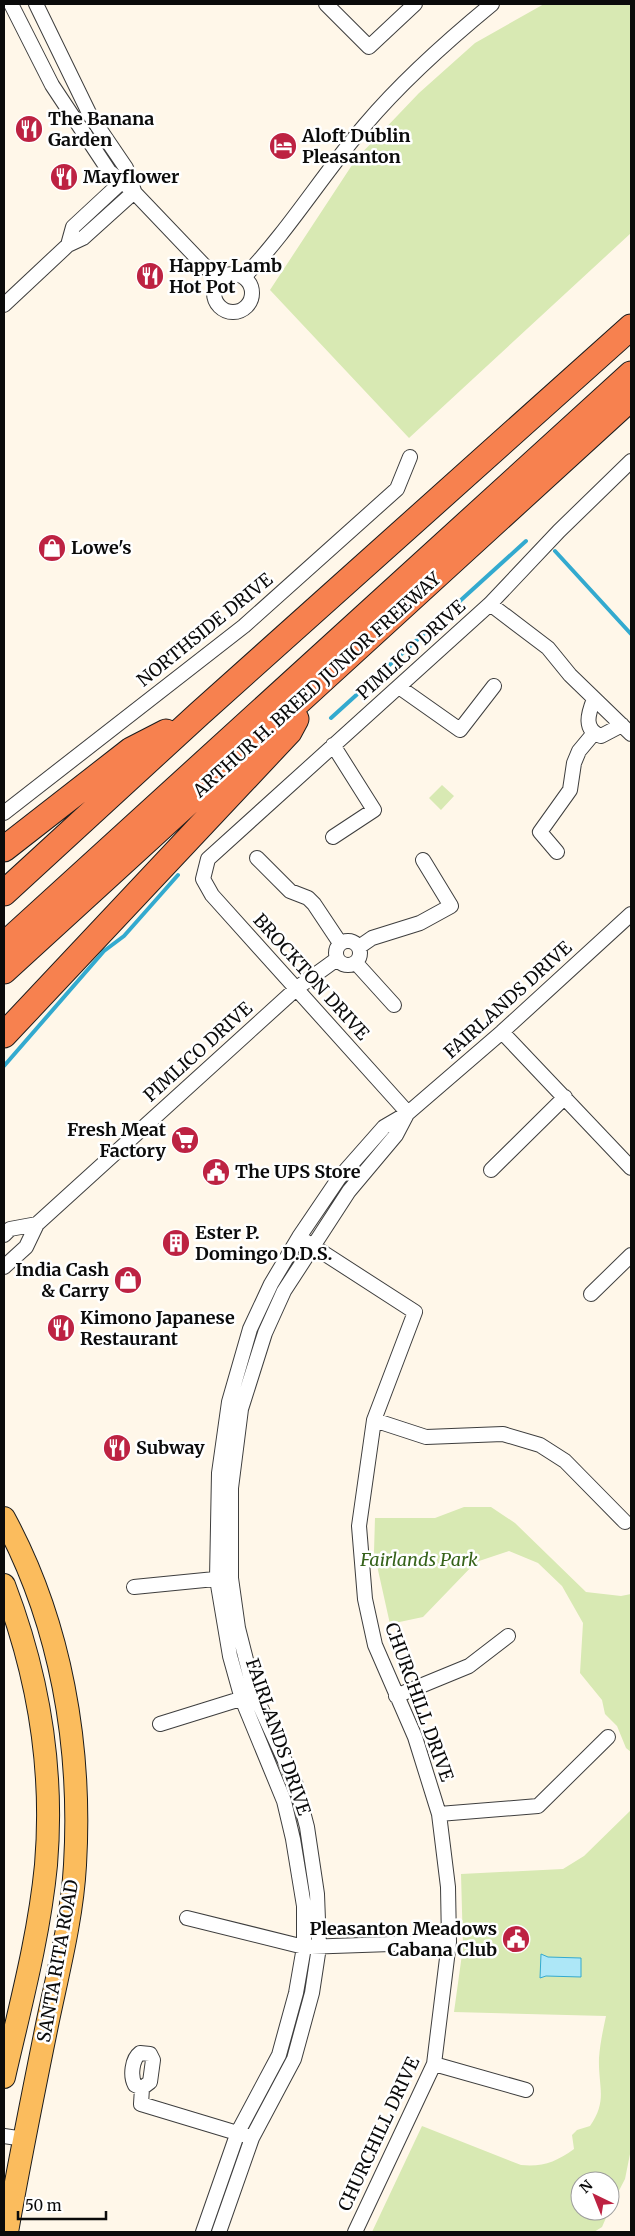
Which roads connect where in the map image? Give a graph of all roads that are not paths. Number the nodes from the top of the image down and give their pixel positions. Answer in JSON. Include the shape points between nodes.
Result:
{"nodes":[{"id":1,"x":11,"y":4,"type":"edge"},
{"id":2,"x":36,"y":4,"type":"edge"},
{"id":3,"x":326,"y":4,"type":"edge"},
{"id":4,"x":415,"y":4,"type":"edge"},
{"id":5,"x":492,"y":4,"type":"edge"},
{"id":6,"x":125,"y":179,"type":"junction"},
{"id":7,"x":134,"y":192,"type":"junction"},
{"id":8,"x":68,"y":245,"type":"junction"},
{"id":9,"x":244,"y":277,"type":"junction"},
{"id":10,"x":218,"y":280,"type":"junction"},
{"id":11,"x":4,"y":305,"type":"edge"},
{"id":12,"x":631,"y":326,"type":"edge"},
{"id":13,"x":631,"y":374,"type":"edge"},
{"id":14,"x":631,"y":398,"type":"edge"},
{"id":15,"x":410,"y":457,"type":"dead end"},
{"id":16,"x":631,"y":461,"type":"edge"},
{"id":17,"x":490,"y":604,"type":"junction"},
{"id":18,"x":494,"y":686,"type":"dead end"},
{"id":19,"x":399,"y":687,"type":"junction"},
{"id":20,"x":313,"y":688,"type":"junction"},
{"id":21,"x":594,"y":699,"type":"junction"},
{"id":22,"x":199,"y":714,"type":"junction"},
{"id":23,"x":626,"y":730,"type":"edge"},
{"id":24,"x":594,"y":733,"type":"junction"},
{"id":25,"x":333,"y":745,"type":"junction"},
{"id":26,"x":4,"y":813,"type":"edge"},
{"id":27,"x":333,"y":837,"type":"dead end"},
{"id":28,"x":4,"y":849,"type":"edge"},
{"id":29,"x":557,"y":852,"type":"dead end"},
{"id":30,"x":258,"y":858,"type":"dead end"},
{"id":31,"x":208,"y":860,"type":"joint"},
{"id":32,"x":423,"y":860,"type":"dead end"},
{"id":33,"x":4,"y":893,"type":"edge"},
{"id":34,"x":631,"y":914,"type":"edge"},
{"id":35,"x":340,"y":943,"type":"junction"},
{"id":36,"x":4,"y":945,"type":"edge"},
{"id":37,"x":359,"y":947,"type":"junction"},
{"id":38,"x":337,"y":959,"type":"junction"},
{"id":39,"x":356,"y":963,"type":"junction"},
{"id":40,"x":4,"y":971,"type":"edge"},
{"id":41,"x":297,"y":988,"type":"junction"},
{"id":42,"x":394,"y":1005,"type":"dead end"},
{"id":43,"x":502,"y":1032,"type":"junction"},
{"id":44,"x":4,"y":1035,"type":"edge"},
{"id":45,"x":565,"y":1097,"type":"junction"},
{"id":46,"x":408,"y":1114,"type":"junction"},
{"id":47,"x":631,"y":1168,"type":"edge"},
{"id":48,"x":491,"y":1170,"type":"dead end"},
{"id":49,"x":37,"y":1224,"type":"junction"},
{"id":50,"x":4,"y":1235,"type":"edge"},
{"id":51,"x":299,"y":1237,"type":"junction"},
{"id":52,"x":312,"y":1245,"type":"junction"},
{"id":53,"x":631,"y":1255,"type":"edge"},
{"id":54,"x":4,"y":1267,"type":"edge"},
{"id":55,"x":590,"y":1294,"type":"dead end"},
{"id":56,"x":374,"y":1420,"type":"junction"},
{"id":57,"x":4,"y":1518,"type":"edge"},
{"id":58,"x":625,"y":1522,"type":"dead end"},
{"id":59,"x":224,"y":1578,"type":"junction"},
{"id":60,"x":4,"y":1586,"type":"edge"},
{"id":61,"x":134,"y":1587,"type":"dead end"},
{"id":62,"x":508,"y":1636,"type":"dead end"},
{"id":63,"x":396,"y":1696,"type":"junction"},
{"id":64,"x":248,"y":1697,"type":"junction"},
{"id":65,"x":160,"y":1724,"type":"dead end"},
{"id":66,"x":608,"y":1737,"type":"dead end"},
{"id":67,"x":439,"y":1814,"type":"junction"},
{"id":68,"x":187,"y":1918,"type":"dead end"},
{"id":69,"x":449,"y":1942,"type":"junction"},
{"id":70,"x":319,"y":1946,"type":"junction"},
{"id":71,"x":304,"y":1947,"type":"junction"},
{"id":72,"x":434,"y":2064,"type":"junction"},
{"id":73,"x":4,"y":2077,"type":"edge"},
{"id":74,"x":142,"y":2088,"type":"dead end"},
{"id":75,"x":526,"y":2090,"type":"dead end"},
{"id":76,"x":238,"y":2132,"type":"junction"},
{"id":77,"x":14,"y":2137,"type":"edge"},
{"id":78,"x":252,"y":2138,"type":"junction"},
{"id":79,"x":7,"y":2232,"type":"edge"},
{"id":80,"x":203,"y":2232,"type":"edge"},
{"id":81,"x":219,"y":2232,"type":"edge"},
{"id":82,"x":355,"y":2232,"type":"edge"}],
"edges":[{"from":1,"to":6,"type":"street","via":[[52,85],[109,171]]},
{"from":2,"to":6,"type":"street","via":[[90,115],[126,168]]},
{"from":3,"to":4,"type":"street","via":[[369,47]]},
{"from":5,"to":9,"type":"street","via":[[423,63],[366,124],[273,247]]},
{"from":6,"to":7,"type":"street"},
{"from":6,"to":8,"type":"street","via":[[73,227]]},
{"from":7,"to":8,"type":"street","via":[[83,238]]},
{"from":7,"to":10,"type":"street"},
{"from":8,"to":11,"type":"street"},
{"from":9,"to":10,"type":"street","via":[[232,274]]},
{"from":9,"to":10,"type":"street","via":[[249,281],[252,294],[247,306],[236,312],[224,310],[216,301],[214,290]]},
{"from":12,"to":22,"type":"highway"},
{"from":13,"to":36,"type":"highway"},
{"from":14,"to":20,"type":"highway","name":"ARTHUR H. BREED JUNIOR FREEWAY"},
{"from":15,"to":26,"type":"street","name":"NORTHSIDE DRIVE","via":[[397,488],[244,626]]},
{"from":16,"to":17,"type":"street","name":"PIMLICO DRIVE"},
{"from":17,"to":19,"type":"street","name":"PIMLICO DRIVE"},
{"from":17,"to":21,"type":"street","via":[[548,648]]},
{"from":18,"to":19,"type":"street","via":[[460,730]]},
{"from":19,"to":25,"type":"street","name":"PIMLICO DRIVE"},
{"from":20,"to":40,"type":"highway","name":"ARTHUR H. BREED JUNIOR FREEWAY"},
{"from":20,"to":44,"type":"highway","via":[[289,732]]},
{"from":21,"to":23,"type":"street"},
{"from":21,"to":24,"type":"street","via":[[587,716]]},
{"from":22,"to":28,"type":"highway","via":[[132,750]]},
{"from":22,"to":33,"type":"highway"},
{"from":23,"to":24,"type":"street","via":[[601,736]]},
{"from":24,"to":29,"type":"street","via":[[577,757],[570,790],[540,832]]},
{"from":25,"to":27,"type":"street","via":[[374,810]]},
{"from":25,"to":31,"type":"street","name":"PIMLICO DRIVE"},
{"from":30,"to":35,"type":"street","via":[[290,891],[314,904]]},
{"from":31,"to":41,"type":"street","name":"BROCKTON DRIVE","via":[[203,879],[212,894]]},
{"from":32,"to":37,"type":"street","via":[[451,906],[420,924],[372,938]]},
{"from":34,"to":43,"type":"street","name":"FAIRLANDS DRIVE"},
{"from":35,"to":37,"type":"street","via":[[353,941]]},
{"from":35,"to":38,"type":"street"},
{"from":37,"to":39,"type":"street"},
{"from":38,"to":39,"type":"street","via":[[346,965]]},
{"from":38,"to":41,"type":"street","name":"PIMLICO DRIVE"},
{"from":39,"to":42,"type":"street"},
{"from":41,"to":46,"type":"street","name":"BROCKTON DRIVE"},
{"from":41,"to":49,"type":"street","name":"PIMLICO DRIVE"},
{"from":43,"to":45,"type":"street"},
{"from":43,"to":46,"type":"street","name":"FAIRLANDS DRIVE"},
{"from":45,"to":47,"type":"street"},
{"from":45,"to":48,"type":"street"},
{"from":46,"to":51,"type":"street","name":"FAIRLANDS DRIVE","via":[[384,1127],[339,1178]]},
{"from":46,"to":52,"type":"street","name":"FAIRLANDS DRIVE","via":[[396,1135],[349,1191]]},
{"from":49,"to":50,"type":"street","via":[[10,1229]]},
{"from":49,"to":54,"type":"street","name":"PIMLICO DRIVE","via":[[26,1247]]},
{"from":51,"to":52,"type":"street","name":"CHURCHILL DRIVE"},
{"from":51,"to":59,"type":"street","name":"FAIRLANDS DRIVE","via":[[271,1284],[250,1329],[229,1402],[219,1473]]},
{"from":52,"to":56,"type":"street","name":"CHURCHILL DRIVE","via":[[414,1312]]},
{"from":52,"to":59,"type":"street","name":"FAIRLANDS DRIVE","via":[[284,1292],[265,1333],[241,1410]]},
{"from":53,"to":55,"type":"street"},
{"from":56,"to":58,"type":"street","via":[[426,1437],[503,1434],[540,1445],[565,1461]]},
{"from":56,"to":63,"type":"street","name":"CHURCHILL DRIVE","via":[[359,1526],[365,1599],[375,1645]]},
{"from":57,"to":77,"type":"main road","name":"SANTA RITA ROAD","via":[[46,1617],[58,1660],[74,1754],[77,1808],[75,1866],[67,1932]]},
{"from":59,"to":61,"type":"street"},
{"from":59,"to":64,"type":"street","name":"FAIRLANDS DRIVE","via":[[238,1628]]},
{"from":60,"to":73,"type":"main road","name":"SANTA RITA ROAD","via":[[20,1632],[38,1703],[48,1808],[46,1865],[37,1930]]},
{"from":62,"to":63,"type":"street","via":[[469,1666]]},
{"from":63,"to":67,"type":"street","name":"CHURCHILL DRIVE","via":[[415,1737]]},
{"from":64,"to":65,"type":"street"},
{"from":64,"to":70,"type":"street","name":"FAIRLANDS DRIVE","via":[[296,1785],[307,1828],[317,1894]]},
{"from":64,"to":71,"type":"street","name":"FAIRLANDS DRIVE","via":[[284,1801],[293,1839],[304,1906]]},
{"from":66,"to":67,"type":"street","via":[[538,1806]]},
{"from":67,"to":69,"type":"street","name":"CHURCHILL DRIVE","via":[[448,1887]]},
{"from":68,"to":71,"type":"street"},
{"from":69,"to":70,"type":"street"},
{"from":69,"to":72,"type":"street","name":"CHURCHILL DRIVE"},
{"from":70,"to":71,"type":"street"},
{"from":70,"to":78,"type":"street","name":"FAIRLANDS DRIVE","via":[[312,1993],[294,2060]]},
{"from":71,"to":76,"type":"street","name":"FAIRLANDS DRIVE","via":[[296,1993],[279,2055]]},
{"from":72,"to":75,"type":"street"},
{"from":72,"to":82,"type":"street","name":"CHURCHILL DRIVE"},
{"from":74,"to":76,"type":"street","via":[[141,2104]]},
{"from":76,"to":78,"type":"street"},
{"from":76,"to":80,"type":"street","name":"FAIRLANDS DRIVE"},
{"from":77,"to":79,"type":"main road","name":"SANTA RITA ROAD"},
{"from":78,"to":81,"type":"street","name":"FAIRLANDS DRIVE"}]}
